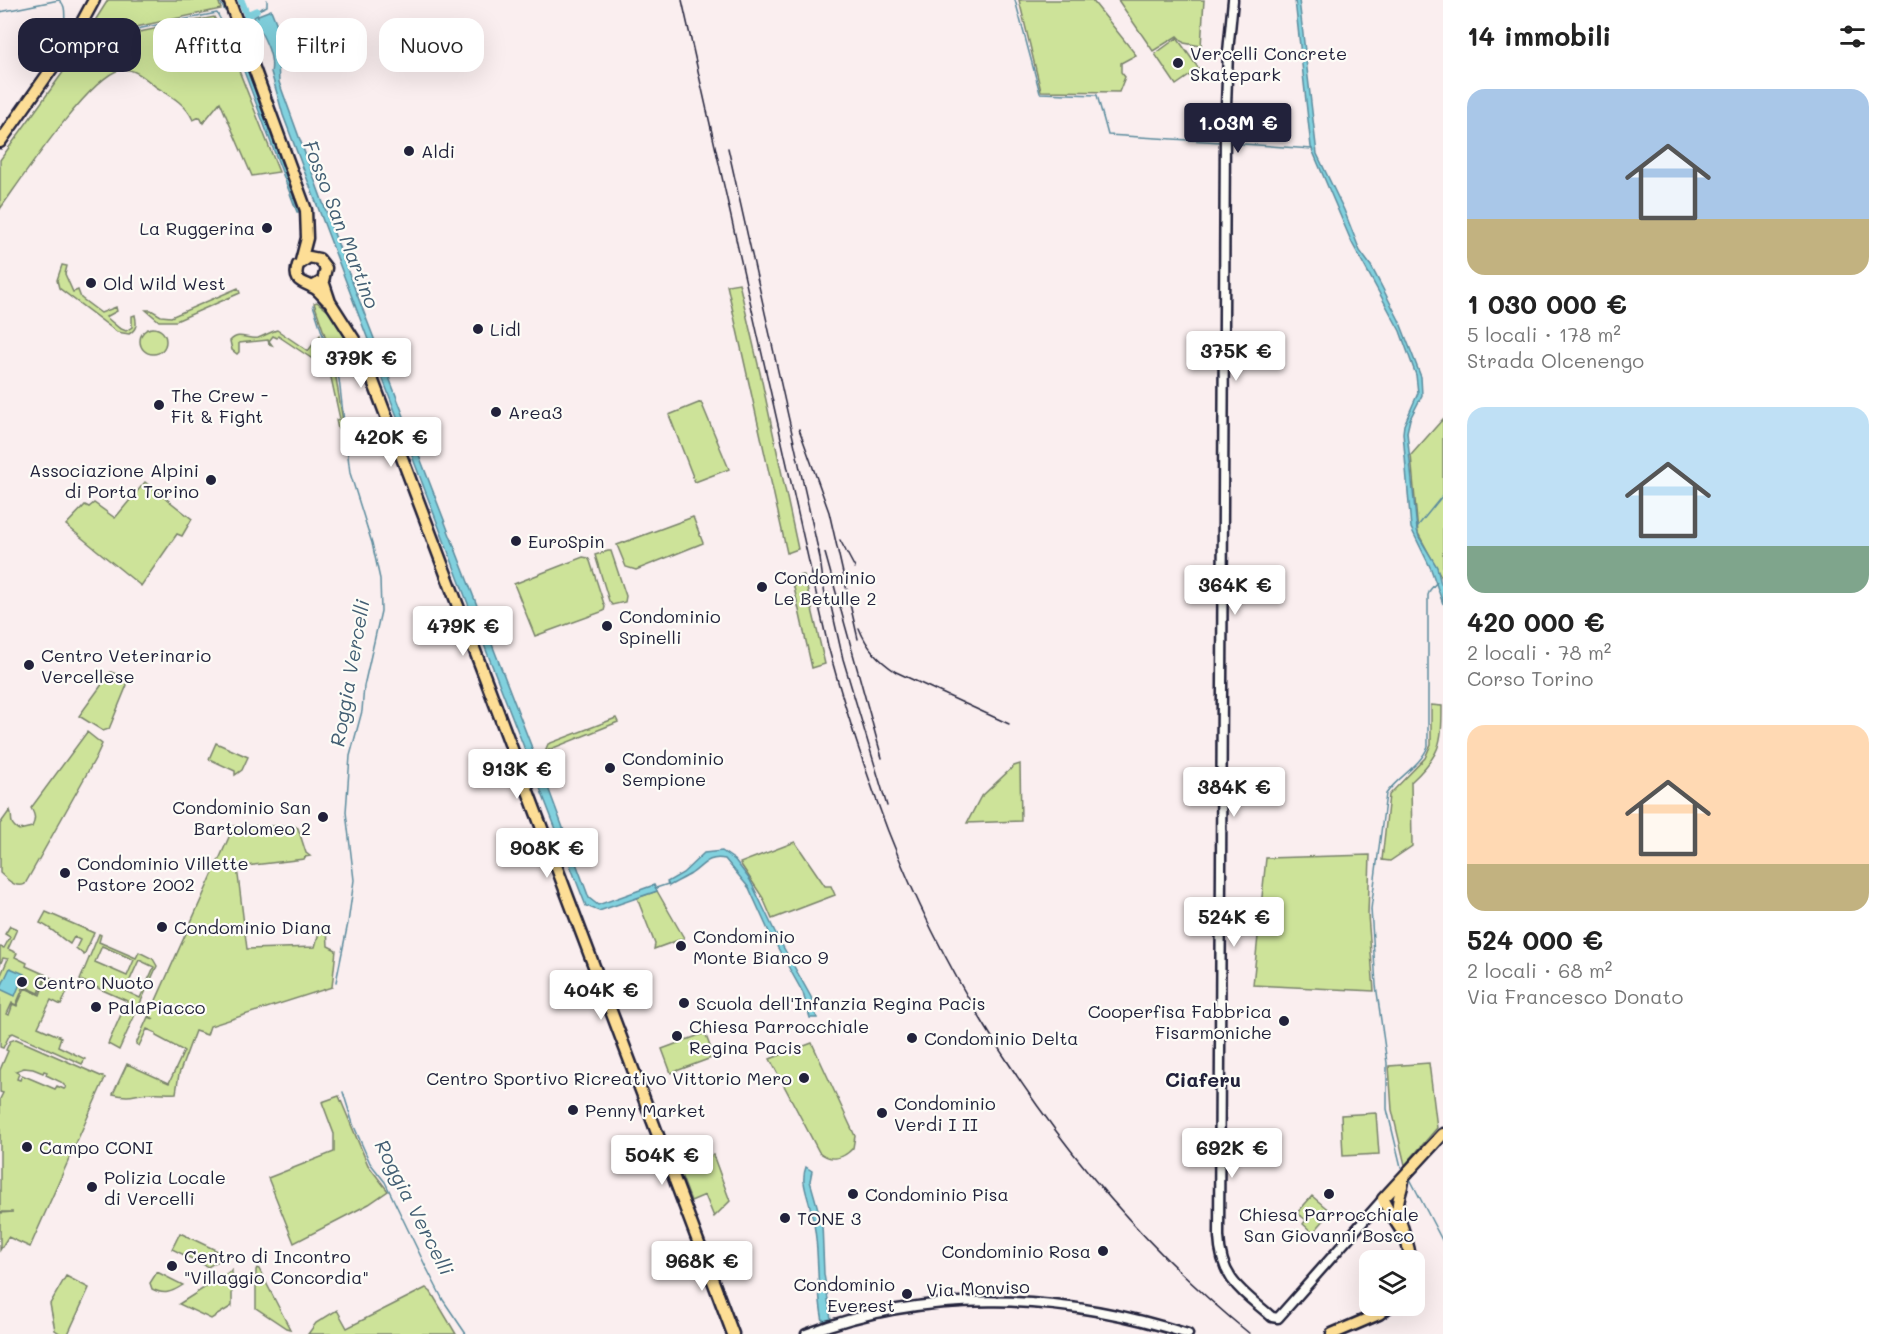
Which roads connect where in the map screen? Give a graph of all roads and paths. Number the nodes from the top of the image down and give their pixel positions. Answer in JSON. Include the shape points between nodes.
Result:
{"nodes":[{"id":1,"x":94,"y":0,"type":"edge"},
{"id":2,"x":229,"y":0,"type":"edge"},
{"id":3,"x":1233,"y":0,"type":"edge"},
{"id":4,"x":0,"y":142,"type":"edge"},
{"id":5,"x":307,"y":238,"type":"junction"},
{"id":6,"x":316,"y":257,"type":"junction"},
{"id":7,"x":301,"y":261,"type":"junction"},
{"id":8,"x":323,"y":281,"type":"junction"},
{"id":9,"x":312,"y":287,"type":"junction"},
{"id":10,"x":330,"y":302,"type":"junction"},
{"id":11,"x":1443,"y":1134,"type":"edge"},
{"id":12,"x":1390,"y":1202,"type":"junction"},
{"id":13,"x":1408,"y":1250,"type":"edge"},
{"id":14,"x":1374,"y":1316,"type":"edge"},
{"id":15,"x":733,"y":1334,"type":"edge"},
{"id":16,"x":806,"y":1334,"type":"edge"},
{"id":17,"x":1188,"y":1334,"type":"edge"},
{"id":18,"x":1332,"y":1334,"type":"edge"}],
"edges":[{"from":1,"to":4,"type":"main road","via":[[70,44]]},
{"from":2,"to":5,"type":"main road","via":[[302,196]]},
{"from":3,"to":12,"type":"street","via":[[1225,133],[1220,1251],[1231,1280],[1278,1318],[1370,1214]]},
{"from":5,"to":6,"type":"main road"},
{"from":5,"to":7,"type":"main road"},
{"from":6,"to":7,"type":"main road"},
{"from":6,"to":8,"type":"main road","via":[[326,268]]},
{"from":7,"to":9,"type":"main road","via":[[298,279]]},
{"from":8,"to":9,"type":"main road"},
{"from":8,"to":10,"type":"main road"},
{"from":9,"to":10,"type":"main road"},
{"from":10,"to":15,"type":"main road","via":[[362,352]]},
{"from":11,"to":12,"type":"main road","via":[[1407,1175]]},
{"from":12,"to":13,"type":"main road"},
{"from":14,"to":18,"type":"main road"},
{"from":16,"to":17,"type":"street","name":"Via Monviso","via":[[896,1310],[999,1300],[1081,1307]]}]}
